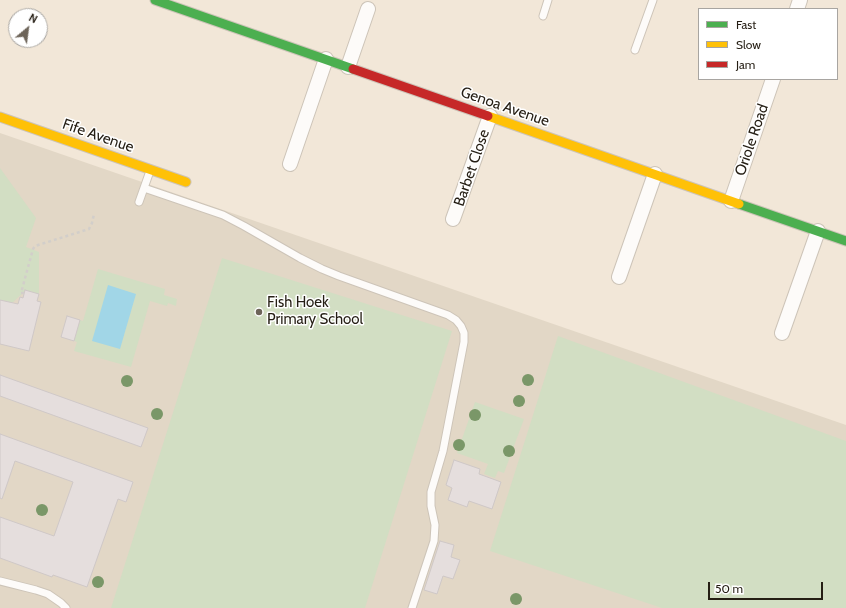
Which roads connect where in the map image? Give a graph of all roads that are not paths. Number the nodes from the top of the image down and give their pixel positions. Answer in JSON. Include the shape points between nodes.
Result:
{"nodes":[{"id":1,"x":154,"y":0,"type":"edge"},
{"id":2,"x":548,"y":0,"type":"edge"},
{"id":3,"x":653,"y":0,"type":"edge"},
{"id":4,"x":370,"y":5,"type":"edge"},
{"id":5,"x":543,"y":16,"type":"dead end"},
{"id":6,"x":635,"y":50,"type":"dead end"},
{"id":7,"x":326,"y":59,"type":"junction"},
{"id":8,"x":348,"y":67,"type":"junction"},
{"id":9,"x":773,"y":80,"type":"edge"},
{"id":10,"x":490,"y":116,"type":"junction"},
{"id":11,"x":0,"y":117,"type":"edge"},
{"id":12,"x":290,"y":164,"type":"dead end"},
{"id":13,"x":151,"y":169,"type":"junction"},
{"id":14,"x":654,"y":174,"type":"junction"},
{"id":15,"x":186,"y":182,"type":"dead end"},
{"id":16,"x":144,"y":188,"type":"junction"},
{"id":17,"x":731,"y":201,"type":"junction"},
{"id":18,"x":139,"y":202,"type":"dead end"},
{"id":19,"x":454,"y":219,"type":"dead end"},
{"id":20,"x":818,"y":231,"type":"junction"},
{"id":21,"x":846,"y":241,"type":"edge"},
{"id":22,"x":619,"y":277,"type":"dead end"},
{"id":23,"x":782,"y":333,"type":"dead end"},
{"id":24,"x":0,"y":581,"type":"edge"},
{"id":25,"x":66,"y":608,"type":"edge"},
{"id":26,"x":412,"y":608,"type":"edge"}],
"edges":[{"from":1,"to":7,"type":"street","name":"Genoa Avenue"},
{"from":2,"to":5,"type":"lane"},
{"from":3,"to":6,"type":"lane"},
{"from":4,"to":8,"type":"street"},
{"from":7,"to":8,"type":"street","name":"Genoa Avenue"},
{"from":7,"to":12,"type":"street"},
{"from":8,"to":10,"type":"street","name":"Genoa Avenue"},
{"from":9,"to":17,"type":"street","name":"Oriole Road"},
{"from":10,"to":14,"type":"street","name":"Genoa Avenue"},
{"from":10,"to":19,"type":"street","name":"Barbet Close"},
{"from":11,"to":13,"type":"street","name":"Fife Avenue"},
{"from":13,"to":15,"type":"street","name":"Fife Avenue"},
{"from":13,"to":16,"type":"lane"},
{"from":14,"to":17,"type":"street","name":"Genoa Avenue"},
{"from":14,"to":22,"type":"street"},
{"from":16,"to":18,"type":"lane"},
{"from":16,"to":26,"type":"lane","via":[[222,215],[322,269],[448,315],[461,326],[464,342],[443,451],[431,492],[434,541]]},
{"from":17,"to":20,"type":"street","name":"Genoa Avenue"},
{"from":20,"to":21,"type":"street","name":"Genoa Avenue"},
{"from":20,"to":23,"type":"street"},
{"from":24,"to":25,"type":"lane","via":[[48,594]]}]}
